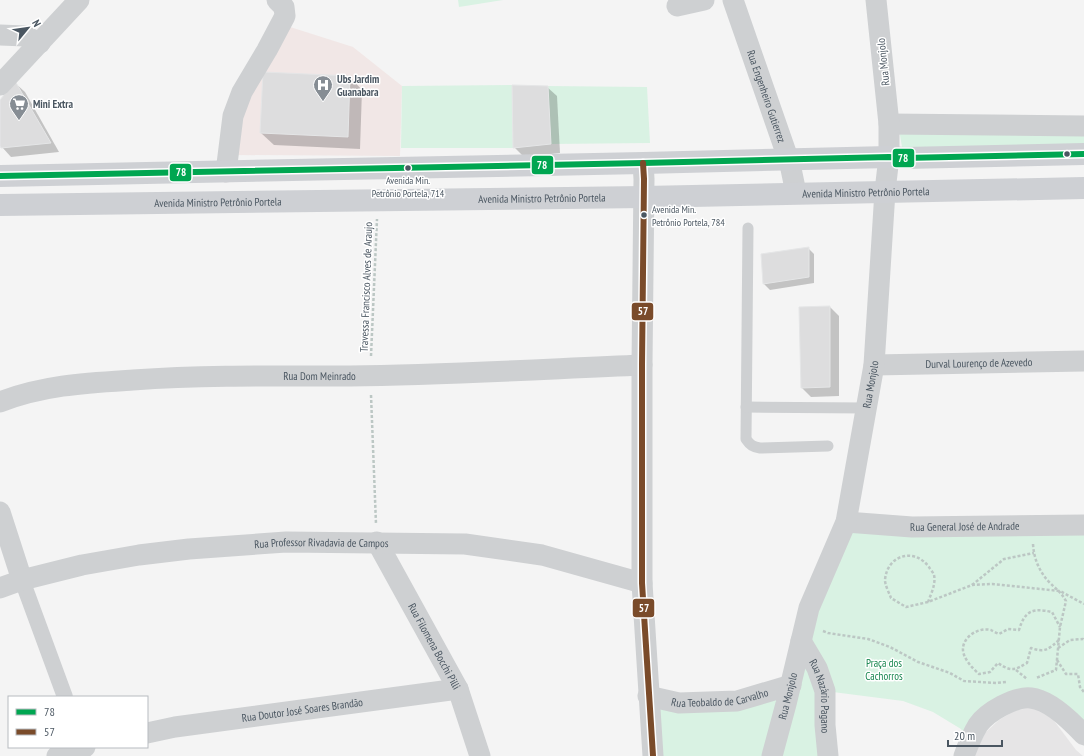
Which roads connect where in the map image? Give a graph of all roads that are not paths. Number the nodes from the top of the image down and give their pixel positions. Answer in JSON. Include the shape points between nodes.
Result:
{"nodes":[{"id":1,"x":79,"y":0,"type":"edge"},
{"id":2,"x":277,"y":0,"type":"edge"},
{"id":3,"x":704,"y":0,"type":"edge"},
{"id":4,"x":733,"y":0,"type":"edge"},
{"id":5,"x":876,"y":0,"type":"edge"},
{"id":6,"x":677,"y":6,"type":"dead end"},
{"id":7,"x":0,"y":35,"type":"edge"},
{"id":8,"x":40,"y":43,"type":"junction"},
{"id":9,"x":0,"y":85,"type":"edge"},
{"id":10,"x":889,"y":124,"type":"junction"},
{"id":11,"x":1084,"y":126,"type":"edge"},
{"id":12,"x":1084,"y":154,"type":"edge"},
{"id":13,"x":889,"y":157,"type":"junction"},
{"id":14,"x":788,"y":159,"type":"junction"},
{"id":15,"x":643,"y":163,"type":"junction"},
{"id":16,"x":226,"y":172,"type":"junction"},
{"id":17,"x":0,"y":176,"type":"edge"},
{"id":18,"x":1084,"y":188,"type":"edge"},
{"id":19,"x":885,"y":191,"type":"junction"},
{"id":20,"x":796,"y":193,"type":"junction"},
{"id":21,"x":644,"y":197,"type":"junction"},
{"id":22,"x":0,"y":204,"type":"edge"},
{"id":23,"x":748,"y":228,"type":"dead end"},
{"id":24,"x":1084,"y":360,"type":"edge"},
{"id":25,"x":642,"y":365,"type":"junction"},
{"id":26,"x":874,"y":365,"type":"junction"},
{"id":27,"x":0,"y":402,"type":"edge"},
{"id":28,"x":746,"y":407,"type":"junction"},
{"id":29,"x":866,"y":408,"type":"junction"},
{"id":30,"x":828,"y":446,"type":"dead end"},
{"id":31,"x":0,"y":512,"type":"edge"},
{"id":32,"x":846,"y":522,"type":"junction"},
{"id":33,"x":1084,"y":525,"type":"edge"},
{"id":34,"x":377,"y":542,"type":"junction"},
{"id":35,"x":22,"y":580,"type":"junction"},
{"id":36,"x":642,"y":583,"type":"junction"},
{"id":37,"x":0,"y":588,"type":"edge"},
{"id":38,"x":804,"y":631,"type":"junction"},
{"id":39,"x":791,"y":685,"type":"junction"},
{"id":40,"x":458,"y":689,"type":"junction"},
{"id":41,"x":65,"y":696,"type":"edge"},
{"id":42,"x":648,"y":696,"type":"junction"},
{"id":43,"x":148,"y":733,"type":"edge"},
{"id":44,"x":1084,"y":735,"type":"edge"},
{"id":45,"x":81,"y":748,"type":"edge"},
{"id":46,"x":57,"y":756,"type":"edge"},
{"id":47,"x":480,"y":756,"type":"edge"},
{"id":48,"x":653,"y":756,"type":"edge"},
{"id":49,"x":772,"y":756,"type":"edge"},
{"id":50,"x":828,"y":756,"type":"edge"},
{"id":51,"x":964,"y":756,"type":"edge"}],
"edges":[{"from":1,"to":8,"type":"street"},
{"from":2,"to":16,"type":"street","via":[[284,7],[285,16],[242,92],[233,116]]},
{"from":3,"to":6,"type":"street"},
{"from":4,"to":14,"type":"street","name":"Rua Engenheiro Gutierrez"},
{"from":5,"to":10,"type":"street","name":"Rua Monjolo"},
{"from":7,"to":8,"type":"street","via":[[25,36]]},
{"from":8,"to":9,"type":"street"},
{"from":10,"to":11,"type":"street"},
{"from":10,"to":13,"type":"street","name":"Rua Monjolo"},
{"from":12,"to":13,"type":"main road"},
{"from":13,"to":14,"type":"main road"},
{"from":13,"to":19,"type":"street","name":"Rua Monjolo"},
{"from":14,"to":15,"type":"main road"},
{"from":14,"to":20,"type":"street","name":"Rua Engenheiro Gutierrez"},
{"from":15,"to":16,"type":"main road"},
{"from":15,"to":21,"type":"street"},
{"from":16,"to":17,"type":"main road"},
{"from":18,"to":19,"type":"main road","name":"Avenida Ministro Petrônio Portela"},
{"from":19,"to":20,"type":"main road","name":"Avenida Ministro Petrônio Portela"},
{"from":19,"to":26,"type":"street","name":"Rua Monjolo"},
{"from":20,"to":21,"type":"main road","name":"Avenida Ministro Petrônio Portela"},
{"from":21,"to":22,"type":"main road","name":"Avenida Ministro Petrônio Portela"},
{"from":21,"to":25,"type":"street"},
{"from":23,"to":28,"type":"lane"},
{"from":24,"to":26,"type":"street","name":"Durval Lourenço de Azevedo"},
{"from":25,"to":27,"type":"street","name":"Rua Dom Meinrado","via":[[370,376],[184,377],[47,388]]},
{"from":25,"to":36,"type":"street"},
{"from":26,"to":29,"type":"street","name":"Rua Monjolo"},
{"from":28,"to":29,"type":"lane"},
{"from":28,"to":30,"type":"lane","via":[[746,439],[754,447]]},
{"from":29,"to":32,"type":"street","name":"Rua Monjolo"},
{"from":31,"to":35,"type":"street"},
{"from":32,"to":33,"type":"street","name":"Rua General José de Andrade","via":[[912,527]]},
{"from":32,"to":38,"type":"street","name":"Rua Monjolo","via":[[809,608]]},
{"from":34,"to":35,"type":"street","name":"Rua Professor Rivadavia de Campos","via":[[286,542],[189,549],[82,565]]},
{"from":34,"to":36,"type":"street","name":"Rua Professor Rivadavia de Campos","via":[[465,544],[542,554]]},
{"from":34,"to":40,"type":"street","name":"Rua Filomena Bocchi Pilli"},
{"from":35,"to":37,"type":"street","name":"Rua Professor Rivadavia de Campos"},
{"from":35,"to":41,"type":"street"},
{"from":36,"to":42,"type":"street"},
{"from":38,"to":39,"type":"street","name":"Rua Monjolo"},
{"from":38,"to":50,"type":"street","name":"Rua Nazário Pagano","via":[[825,691]]},
{"from":39,"to":42,"type":"street","name":"Rua Teobaldo de Carvalho","via":[[737,701],[678,703]]},
{"from":39,"to":49,"type":"street","name":"Rua Monjolo"},
{"from":40,"to":43,"type":"street","name":"Rua Doutor José Soares Brandão","via":[[175,726]]},
{"from":40,"to":47,"type":"street","name":"Rua Filomena Bocchi Pilli"},
{"from":42,"to":48,"type":"street"},
{"from":44,"to":51,"type":"street","via":[[1049,705],[1031,698],[1011,701],[979,724]]},
{"from":45,"to":46,"type":"street"}]}
